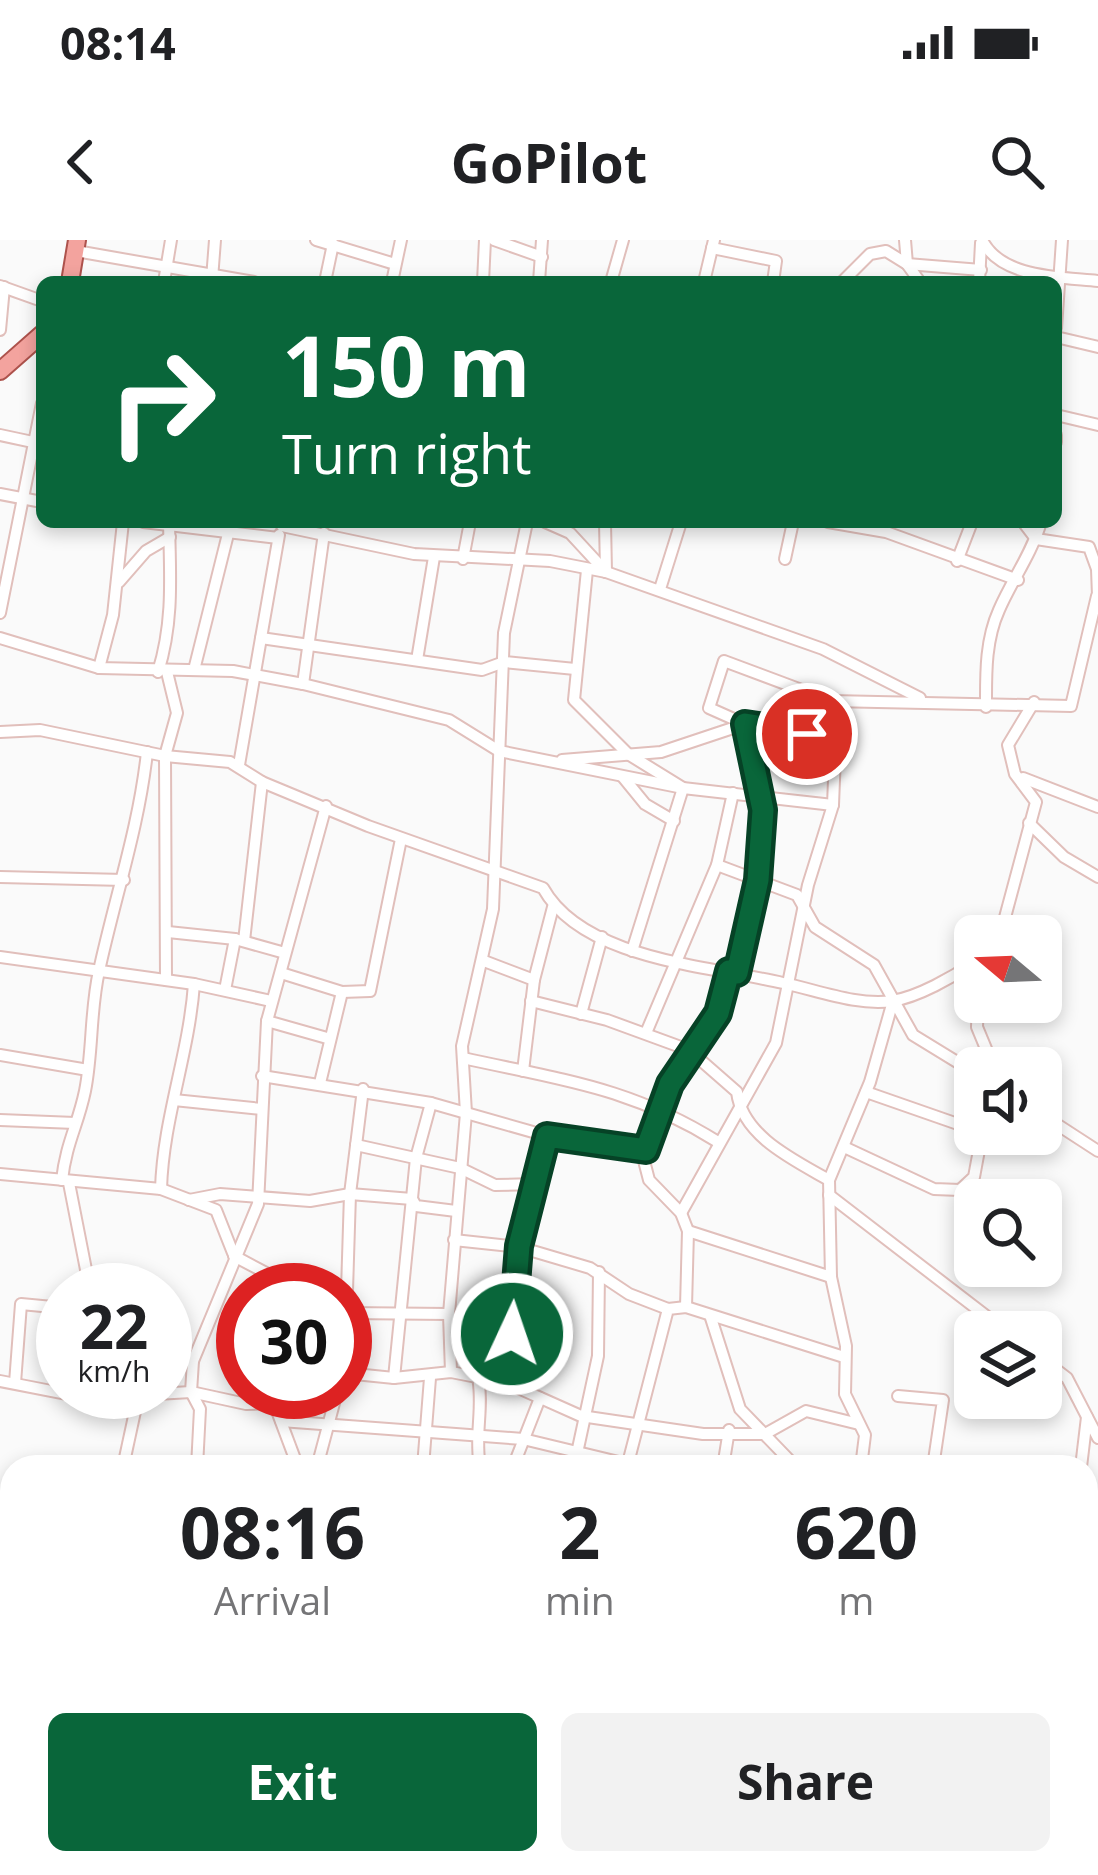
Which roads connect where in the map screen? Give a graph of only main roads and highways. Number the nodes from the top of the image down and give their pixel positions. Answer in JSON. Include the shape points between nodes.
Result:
{"nodes":[{"id":1,"x":76,"y":246,"type":"edge"},
{"id":2,"x":71,"y":276,"type":"edge"},
{"id":3,"x":36,"y":339,"type":"edge"},
{"id":4,"x":0,"y":371,"type":"edge"}],
"edges":[{"from":1,"to":2,"type":"main road"},
{"from":3,"to":4,"type":"main road"}]}
